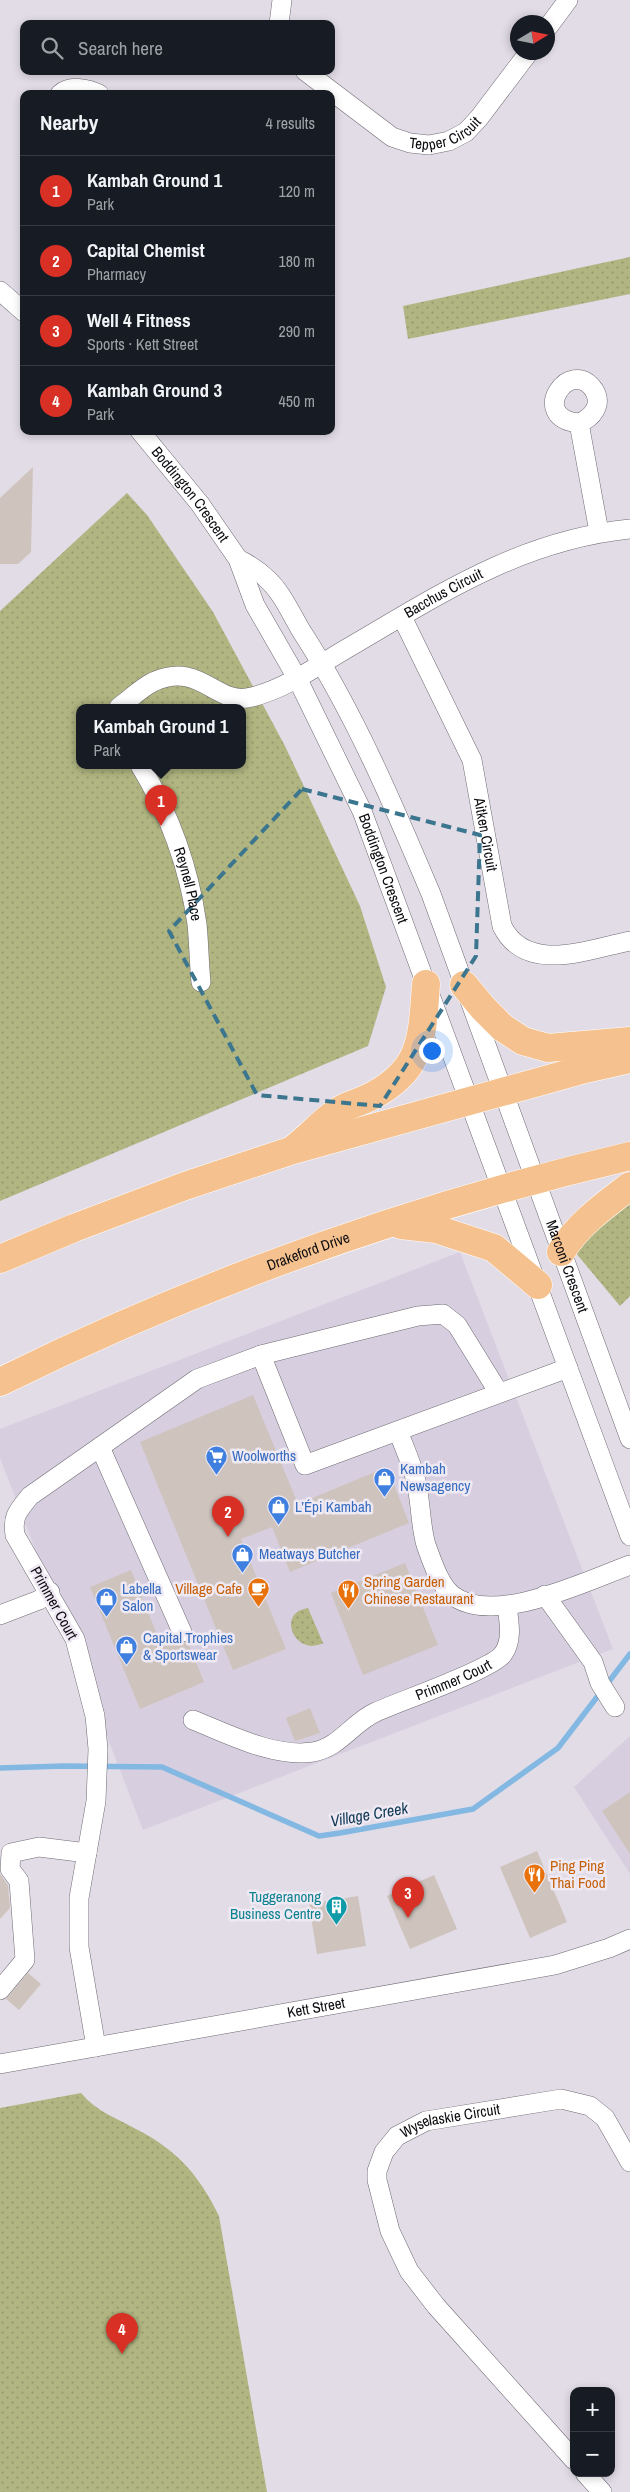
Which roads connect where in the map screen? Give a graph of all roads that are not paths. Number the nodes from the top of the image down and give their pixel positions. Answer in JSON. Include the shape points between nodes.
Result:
{"nodes":[{"id":1,"x":282,"y":0,"type":"edge"},
{"id":2,"x":568,"y":0,"type":"edge"},
{"id":3,"x":555,"y":18,"type":"edge"},
{"id":4,"x":280,"y":20,"type":"edge"},
{"id":5,"x":522,"y":60,"type":"edge"},
{"id":6,"x":309,"y":75,"type":"edge"},
{"id":7,"x":71,"y":90,"type":"edge"},
{"id":8,"x":91,"y":90,"type":"edge"},
{"id":9,"x":323,"y":90,"type":"edge"},
{"id":10,"x":336,"y":104,"type":"edge"},
{"id":11,"x":0,"y":291,"type":"edge"},
{"id":12,"x":20,"y":308,"type":"edge"},
{"id":13,"x":579,"y":424,"type":"dead end"},
{"id":14,"x":143,"y":435,"type":"edge"},
{"id":15,"x":630,"y":529,"type":"edge"},
{"id":16,"x":599,"y":532,"type":"junction"},
{"id":17,"x":238,"y":559,"type":"junction"},
{"id":18,"x":402,"y":617,"type":"junction"},
{"id":19,"x":322,"y":663,"type":"junction"},
{"id":20,"x":297,"y":678,"type":"junction"},
{"id":21,"x":123,"y":704,"type":"edge"},
{"id":22,"x":142,"y":769,"type":"edge"},
{"id":23,"x":630,"y":941,"type":"edge"},
{"id":24,"x":201,"y":982,"type":"dead end"},
{"id":25,"x":426,"y":984,"type":"junction"},
{"id":26,"x":464,"y":985,"type":"junction"},
{"id":27,"x":630,"y":1041,"type":"edge"},
{"id":28,"x":630,"y":1059,"type":"edge"},
{"id":29,"x":505,"y":1092,"type":"junction"},
{"id":30,"x":468,"y":1102,"type":"junction"},
{"id":31,"x":293,"y":1150,"type":"junction"},
{"id":32,"x":630,"y":1156,"type":"edge"},
{"id":33,"x":537,"y":1181,"type":"junction"},
{"id":34,"x":630,"y":1186,"type":"edge"},
{"id":35,"x":502,"y":1191,"type":"junction"},
{"id":36,"x":387,"y":1224,"type":"junction"},
{"id":37,"x":561,"y":1252,"type":"junction"},
{"id":38,"x":0,"y":1259,"type":"edge"},
{"id":39,"x":538,"y":1285,"type":"junction"},
{"id":40,"x":261,"y":1355,"type":"junction"},
{"id":41,"x":568,"y":1368,"type":"junction"},
{"id":42,"x":0,"y":1382,"type":"edge"},
{"id":43,"x":499,"y":1393,"type":"junction"},
{"id":44,"x":398,"y":1431,"type":"junction"},
{"id":45,"x":630,"y":1438,"type":"edge"},
{"id":46,"x":100,"y":1447,"type":"junction"},
{"id":47,"x":630,"y":1536,"type":"edge"},
{"id":48,"x":630,"y":1565,"type":"edge"},
{"id":49,"x":50,"y":1592,"type":"junction"},
{"id":50,"x":545,"y":1595,"type":"junction"},
{"id":51,"x":507,"y":1606,"type":"junction"},
{"id":52,"x":0,"y":1616,"type":"edge"},
{"id":53,"x":182,"y":1632,"type":"dead end"},
{"id":54,"x":615,"y":1707,"type":"dead end"},
{"id":55,"x":193,"y":1720,"type":"dead end"},
{"id":56,"x":87,"y":1853,"type":"junction"},
{"id":57,"x":630,"y":1939,"type":"edge"},
{"id":58,"x":0,"y":1990,"type":"edge"},
{"id":59,"x":96,"y":2047,"type":"junction"},
{"id":60,"x":0,"y":2064,"type":"edge"},
{"id":61,"x":630,"y":2162,"type":"edge"},
{"id":62,"x":570,"y":2456,"type":"edge"},
{"id":63,"x":589,"y":2477,"type":"edge"},
{"id":64,"x":602,"y":2492,"type":"edge"}],
"edges":[{"from":1,"to":4,"type":"street"},
{"from":2,"to":3,"type":"street"},
{"from":5,"to":10,"type":"street","name":"Tepper Circuit","via":[[479,118],[466,132],[449,141],[429,145],[410,143],[392,137]]},
{"from":6,"to":9,"type":"street","name":"Tepper Circuit"},
{"from":7,"to":8,"type":"street"},
{"from":11,"to":12,"type":"street"},
{"from":13,"to":16,"type":"street"},
{"from":14,"to":17,"type":"street","name":"Boddington Crescent","via":[[194,497]]},
{"from":15,"to":16,"type":"street","name":"Bacchus Circuit"},
{"from":16,"to":18,"type":"street","name":"Bacchus Circuit","via":[[501,562]]},
{"from":17,"to":19,"type":"street","name":"Boddington Crescent","via":[[249,564],[274,587]]},
{"from":17,"to":20,"type":"street","name":"Boddington Crescent","via":[[255,605]]},
{"from":18,"to":19,"type":"street","name":"Bacchus Circuit"},
{"from":18,"to":23,"type":"street","name":"Aitken Circuit","via":[[472,760],[502,926],[508,938],[525,951],[539,955]]},
{"from":19,"to":20,"type":"street","name":"Bacchus Circuit"},
{"from":19,"to":26,"type":"street","name":"Boddington Crescent","via":[[394,806]]},
{"from":20,"to":21,"type":"street","via":[[250,698],[229,697],[195,677],[172,675],[151,683]]},
{"from":20,"to":25,"type":"street","name":"Boddington Crescent","via":[[362,811]]},
{"from":22,"to":24,"type":"street","name":"Reynell Place","via":[[177,842],[197,925]]},
{"from":25,"to":30,"type":"street","name":"Boddington Crescent"},
{"from":25,"to":31,"type":"highway","via":[[421,1035],[408,1071],[368,1099],[338,1111]]},
{"from":26,"to":27,"type":"highway","via":[[503,1028],[523,1041],[548,1048]]},
{"from":26,"to":29,"type":"street","name":"Boddington Crescent"},
{"from":28,"to":29,"type":"highway"},
{"from":29,"to":30,"type":"highway"},
{"from":29,"to":33,"type":"street","name":"Marconi Crescent"},
{"from":30,"to":31,"type":"highway"},
{"from":30,"to":35,"type":"street","name":"Boddington Crescent"},
{"from":31,"to":38,"type":"highway","via":[[176,1190]]},
{"from":32,"to":33,"type":"highway","name":"Drakeford Drive"},
{"from":33,"to":35,"type":"highway","name":"Drakeford Drive"},
{"from":33,"to":37,"type":"street","name":"Marconi Crescent"},
{"from":34,"to":37,"type":"highway","via":[[605,1204],[569,1239]]},
{"from":35,"to":36,"type":"highway","name":"Drakeford Drive"},
{"from":35,"to":39,"type":"street"},
{"from":36,"to":39,"type":"highway","via":[[436,1228],[494,1248]]},
{"from":36,"to":42,"type":"highway","name":"Drakeford Drive","via":[[278,1262],[169,1306]]},
{"from":37,"to":45,"type":"street","name":"Marconi Crescent"},
{"from":39,"to":41,"type":"street"},
{"from":40,"to":43,"type":"street","name":"Primmer Court","via":[[418,1316],[443,1314],[456,1325]]},
{"from":40,"to":44,"type":"street","via":[[305,1465]]},
{"from":40,"to":46,"type":"street","name":"Primmer Court","via":[[197,1379]]},
{"from":41,"to":43,"type":"street"},
{"from":41,"to":47,"type":"street"},
{"from":43,"to":44,"type":"street"},
{"from":44,"to":51,"type":"street","via":[[416,1481],[426,1543],[442,1584],[467,1603],[484,1607]]},
{"from":46,"to":49,"type":"street","name":"Primmer Court","via":[[30,1496],[13,1521],[15,1535]]},
{"from":46,"to":53,"type":"street"},
{"from":48,"to":50,"type":"street"},
{"from":49,"to":52,"type":"street"},
{"from":49,"to":56,"type":"street","name":"Primmer Court","via":[[76,1639],[93,1706],[98,1773]]},
{"from":50,"to":51,"type":"street"},
{"from":50,"to":54,"type":"street","via":[[594,1662],[600,1683]]},
{"from":51,"to":55,"type":"street","name":"Primmer Court","via":[[508,1645],[494,1662],[373,1713],[334,1744],[314,1752],[272,1750]]},
{"from":56,"to":58,"type":"street","via":[[39,1847],[11,1853],[10,1869],[19,1880],[25,1960]]},
{"from":56,"to":59,"type":"street","name":"Primmer Court","via":[[79,1898],[79,1947]]},
{"from":57,"to":59,"type":"street","name":"Kett Street","via":[[555,1965]]},
{"from":59,"to":60,"type":"street","name":"Kett Street"},
{"from":61,"to":62,"type":"street","name":"Wyselaskie Circuit","via":[[605,2118],[590,2106],[561,2099],[426,2121],[397,2136],[384,2152],[377,2171],[390,2231],[409,2271],[436,2306]]},
{"from":63,"to":64,"type":"street"}]}
